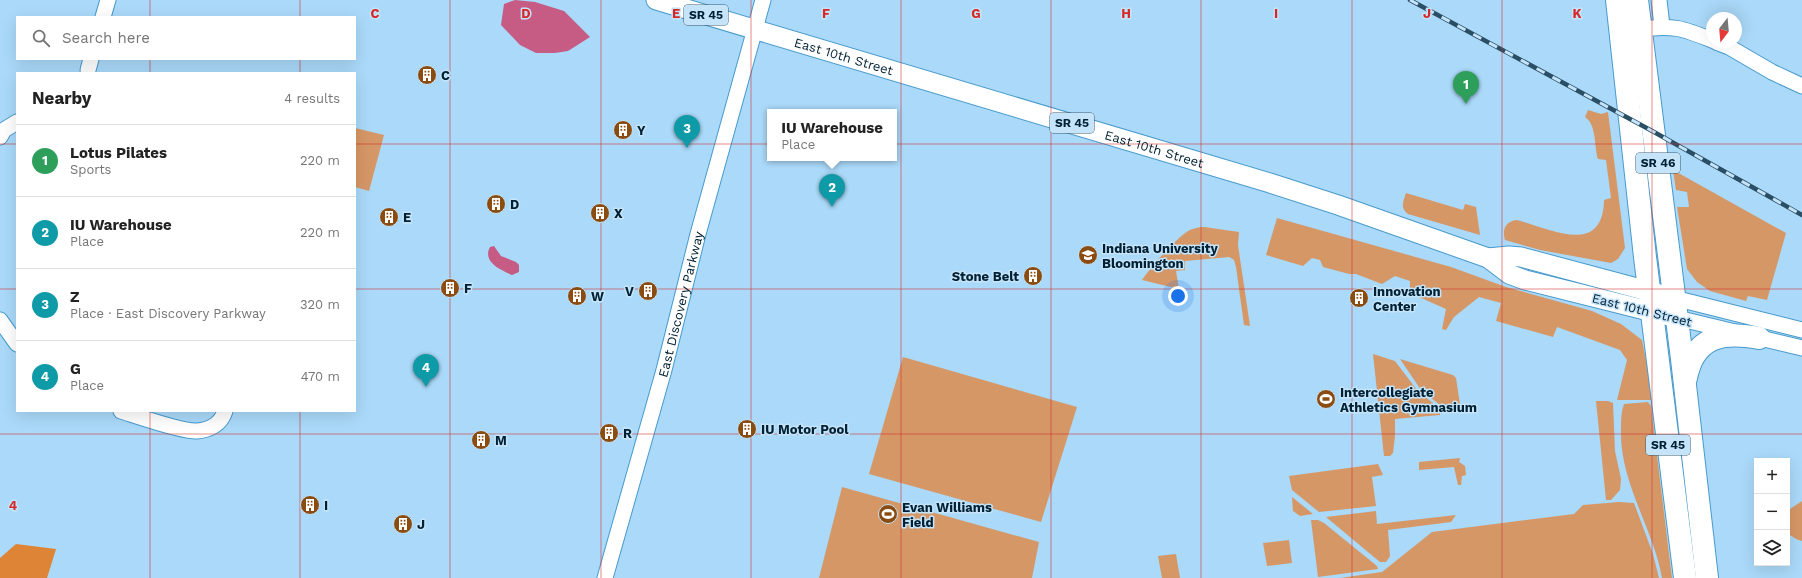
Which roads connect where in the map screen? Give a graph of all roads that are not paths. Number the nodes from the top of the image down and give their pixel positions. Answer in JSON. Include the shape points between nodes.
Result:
{"nodes":[{"id":1,"x":108,"y":0,"type":"edge"},
{"id":2,"x":656,"y":0,"type":"edge"},
{"id":3,"x":763,"y":0,"type":"edge"},
{"id":4,"x":1617,"y":0,"type":"edge"},
{"id":5,"x":1637,"y":0,"type":"edge"},
{"id":6,"x":1659,"y":0,"type":"edge"},
{"id":7,"x":103,"y":16,"type":"edge"},
{"id":8,"x":1652,"y":28,"type":"junction"},
{"id":9,"x":755,"y":30,"type":"junction"},
{"id":10,"x":1706,"y":38,"type":"edge"},
{"id":11,"x":1731,"y":48,"type":"edge"},
{"id":12,"x":1802,"y":86,"type":"edge"},
{"id":13,"x":16,"y":123,"type":"edge"},
{"id":14,"x":0,"y":137,"type":"edge"},
{"id":15,"x":1488,"y":258,"type":"junction"},
{"id":16,"x":1649,"y":291,"type":"junction"},
{"id":17,"x":1675,"y":308,"type":"junction"},
{"id":18,"x":1652,"y":312,"type":"junction"},
{"id":19,"x":0,"y":320,"type":"edge"},
{"id":20,"x":1802,"y":330,"type":"edge"},
{"id":21,"x":1758,"y":338,"type":"junction"},
{"id":22,"x":16,"y":343,"type":"edge"},
{"id":23,"x":1802,"y":348,"type":"edge"},
{"id":24,"x":1685,"y":389,"type":"junction"},
{"id":25,"x":124,"y":412,"type":"edge"},
{"id":26,"x":225,"y":412,"type":"edge"},
{"id":27,"x":605,"y":578,"type":"edge"},
{"id":28,"x":1685,"y":578,"type":"edge"},
{"id":29,"x":1707,"y":578,"type":"edge"}],
"edges":[{"from":1,"to":7,"type":"street"},
{"from":2,"to":9,"type":"main road","name":"East 10th Street","number":"SR 45"},
{"from":3,"to":9,"type":"street","name":"East Discovery Parkway"},
{"from":4,"to":16,"type":"highway","number":"SR 46"},
{"from":5,"to":8,"type":"highway","number":"SR 46"},
{"from":6,"to":8,"type":"street"},
{"from":8,"to":10,"type":"street","via":[[1677,28]]},
{"from":8,"to":17,"type":"highway","number":"SR 46"},
{"from":9,"to":15,"type":"main road","name":"East 10th Street","number":"SR 45","via":[[1270,183]]},
{"from":9,"to":27,"type":"street","name":"East Discovery Parkway"},
{"from":11,"to":12,"type":"street"},
{"from":13,"to":14,"type":"street","via":[[4,130]]},
{"from":15,"to":16,"type":"main road","name":"East 10th Street","number":"SR 45","via":[[1521,257]]},
{"from":15,"to":18,"type":"main road","name":"East 10th Street","number":"SR 45","via":[[1506,272],[1519,278]]},
{"from":16,"to":17,"type":"main road","name":"East 10th Street","number":"SR 45"},
{"from":16,"to":18,"type":"highway","number":"SR 46"},
{"from":17,"to":18,"type":"main road","name":"East 10th Street"},
{"from":17,"to":20,"type":"street","name":"East 10th Street"},
{"from":17,"to":21,"type":"street","name":"East 10th Street"},
{"from":17,"to":24,"type":"highway","number":"SR 45"},
{"from":18,"to":28,"type":"highway","number":"SR 45"},
{"from":19,"to":22,"type":"street"},
{"from":21,"to":23,"type":"street","name":"East 10th Street"},
{"from":21,"to":24,"type":"highway","via":[[1730,337],[1703,343],[1690,364]]},
{"from":24,"to":29,"type":"highway","number":"SR 45"},
{"from":25,"to":26,"type":"street","via":[[196,431],[213,428],[224,417]]}]}
